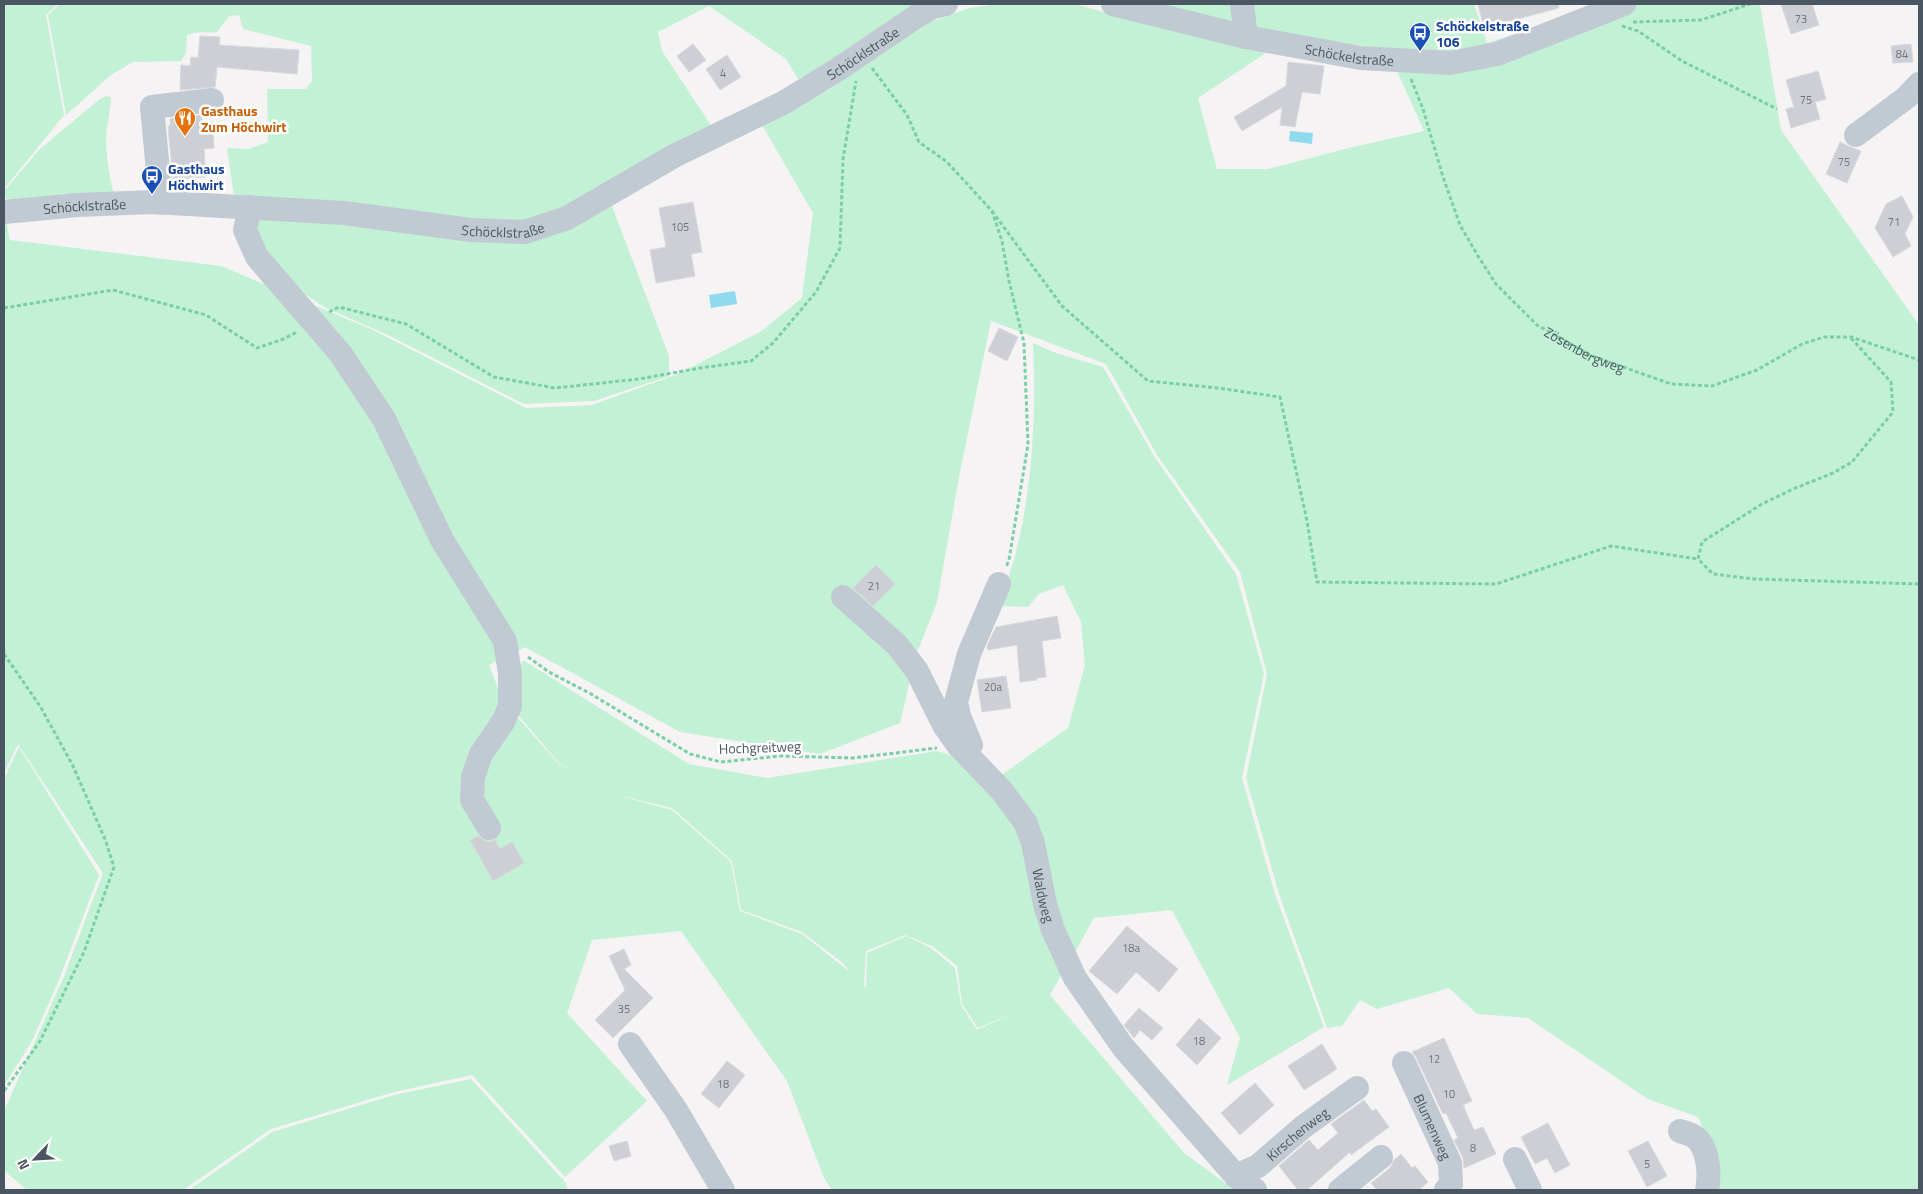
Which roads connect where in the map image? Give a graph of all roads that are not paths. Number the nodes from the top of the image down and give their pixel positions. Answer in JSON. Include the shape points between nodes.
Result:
{"nodes":[{"id":1,"x":946,"y":4,"type":"edge"},
{"id":2,"x":1113,"y":4,"type":"edge"},
{"id":3,"x":1242,"y":4,"type":"edge"},
{"id":4,"x":1621,"y":18,"type":"edge"},
{"id":5,"x":1246,"y":37,"type":"junction"},
{"id":6,"x":1919,"y":84,"type":"edge"},
{"id":7,"x":212,"y":100,"type":"dead end"},
{"id":8,"x":1856,"y":135,"type":"dead end"},
{"id":9,"x":161,"y":202,"type":"junction"},
{"id":10,"x":250,"y":207,"type":"junction"},
{"id":11,"x":4,"y":212,"type":"edge"},
{"id":12,"x":999,"y":584,"type":"road end"},
{"id":13,"x":843,"y":596,"type":"dead end"},
{"id":14,"x":976,"y":764,"type":"junction"},
{"id":15,"x":489,"y":828,"type":"dead end"},
{"id":16,"x":630,"y":1044,"type":"dead end"},
{"id":17,"x":1404,"y":1063,"type":"dead end"},
{"id":18,"x":1357,"y":1088,"type":"dead end"},
{"id":19,"x":1680,"y":1130,"type":"dead end"},
{"id":20,"x":1381,"y":1157,"type":"dead end"},
{"id":21,"x":1515,"y":1159,"type":"dead end"},
{"id":22,"x":1236,"y":1176,"type":"junction"},
{"id":23,"x":723,"y":1190,"type":"edge"},
{"id":24,"x":1255,"y":1190,"type":"edge"},
{"id":25,"x":1340,"y":1190,"type":"edge"},
{"id":26,"x":1446,"y":1190,"type":"edge"},
{"id":27,"x":1530,"y":1190,"type":"edge"},
{"id":28,"x":1707,"y":1190,"type":"edge"}],
"edges":[{"from":1,"to":10,"type":"street","name":"Schöcklstraße","via":[[917,16],[783,103],[674,156],[567,218],[525,232],[471,230],[344,213]]},
{"from":2,"to":5,"type":"street"},
{"from":3,"to":5,"type":"street"},
{"from":4,"to":5,"type":"street","name":"Schöckelstraße","via":[[1497,54],[1450,63],[1361,58]]},
{"from":6,"to":8,"type":"street","via":[[1907,97]]},
{"from":7,"to":9,"type":"street","via":[[152,107]]},
{"from":9,"to":10,"type":"street","name":"Schöcklstraße"},
{"from":9,"to":11,"type":"street","name":"Schöcklstraße"},
{"from":10,"to":15,"type":"street","via":[[245,230],[257,257],[340,353],[384,418],[442,540],[505,641],[510,706],[481,754],[473,777],[472,800]]},
{"from":12,"to":14,"type":"street","via":[[969,654],[956,702]]},
{"from":13,"to":14,"type":"street","name":"Waldweg","via":[[897,645],[918,671],[944,724]]},
{"from":14,"to":22,"type":"street","name":"Waldweg","via":[[1025,822],[1053,930],[1075,978],[1124,1047]]},
{"from":16,"to":23,"type":"street","via":[[671,1102]]},
{"from":17,"to":26,"type":"street","name":"Blumenweg","via":[[1450,1163],[1451,1186]]},
{"from":18,"to":22,"type":"street","name":"Kirschenweg","via":[[1303,1127],[1258,1166]]},
{"from":19,"to":28,"type":"street","via":[[1696,1138],[1704,1150],[1709,1178]]},
{"from":20,"to":25,"type":"street"},
{"from":21,"to":27,"type":"street"},
{"from":22,"to":24,"type":"street","name":"Waldweg"}]}
